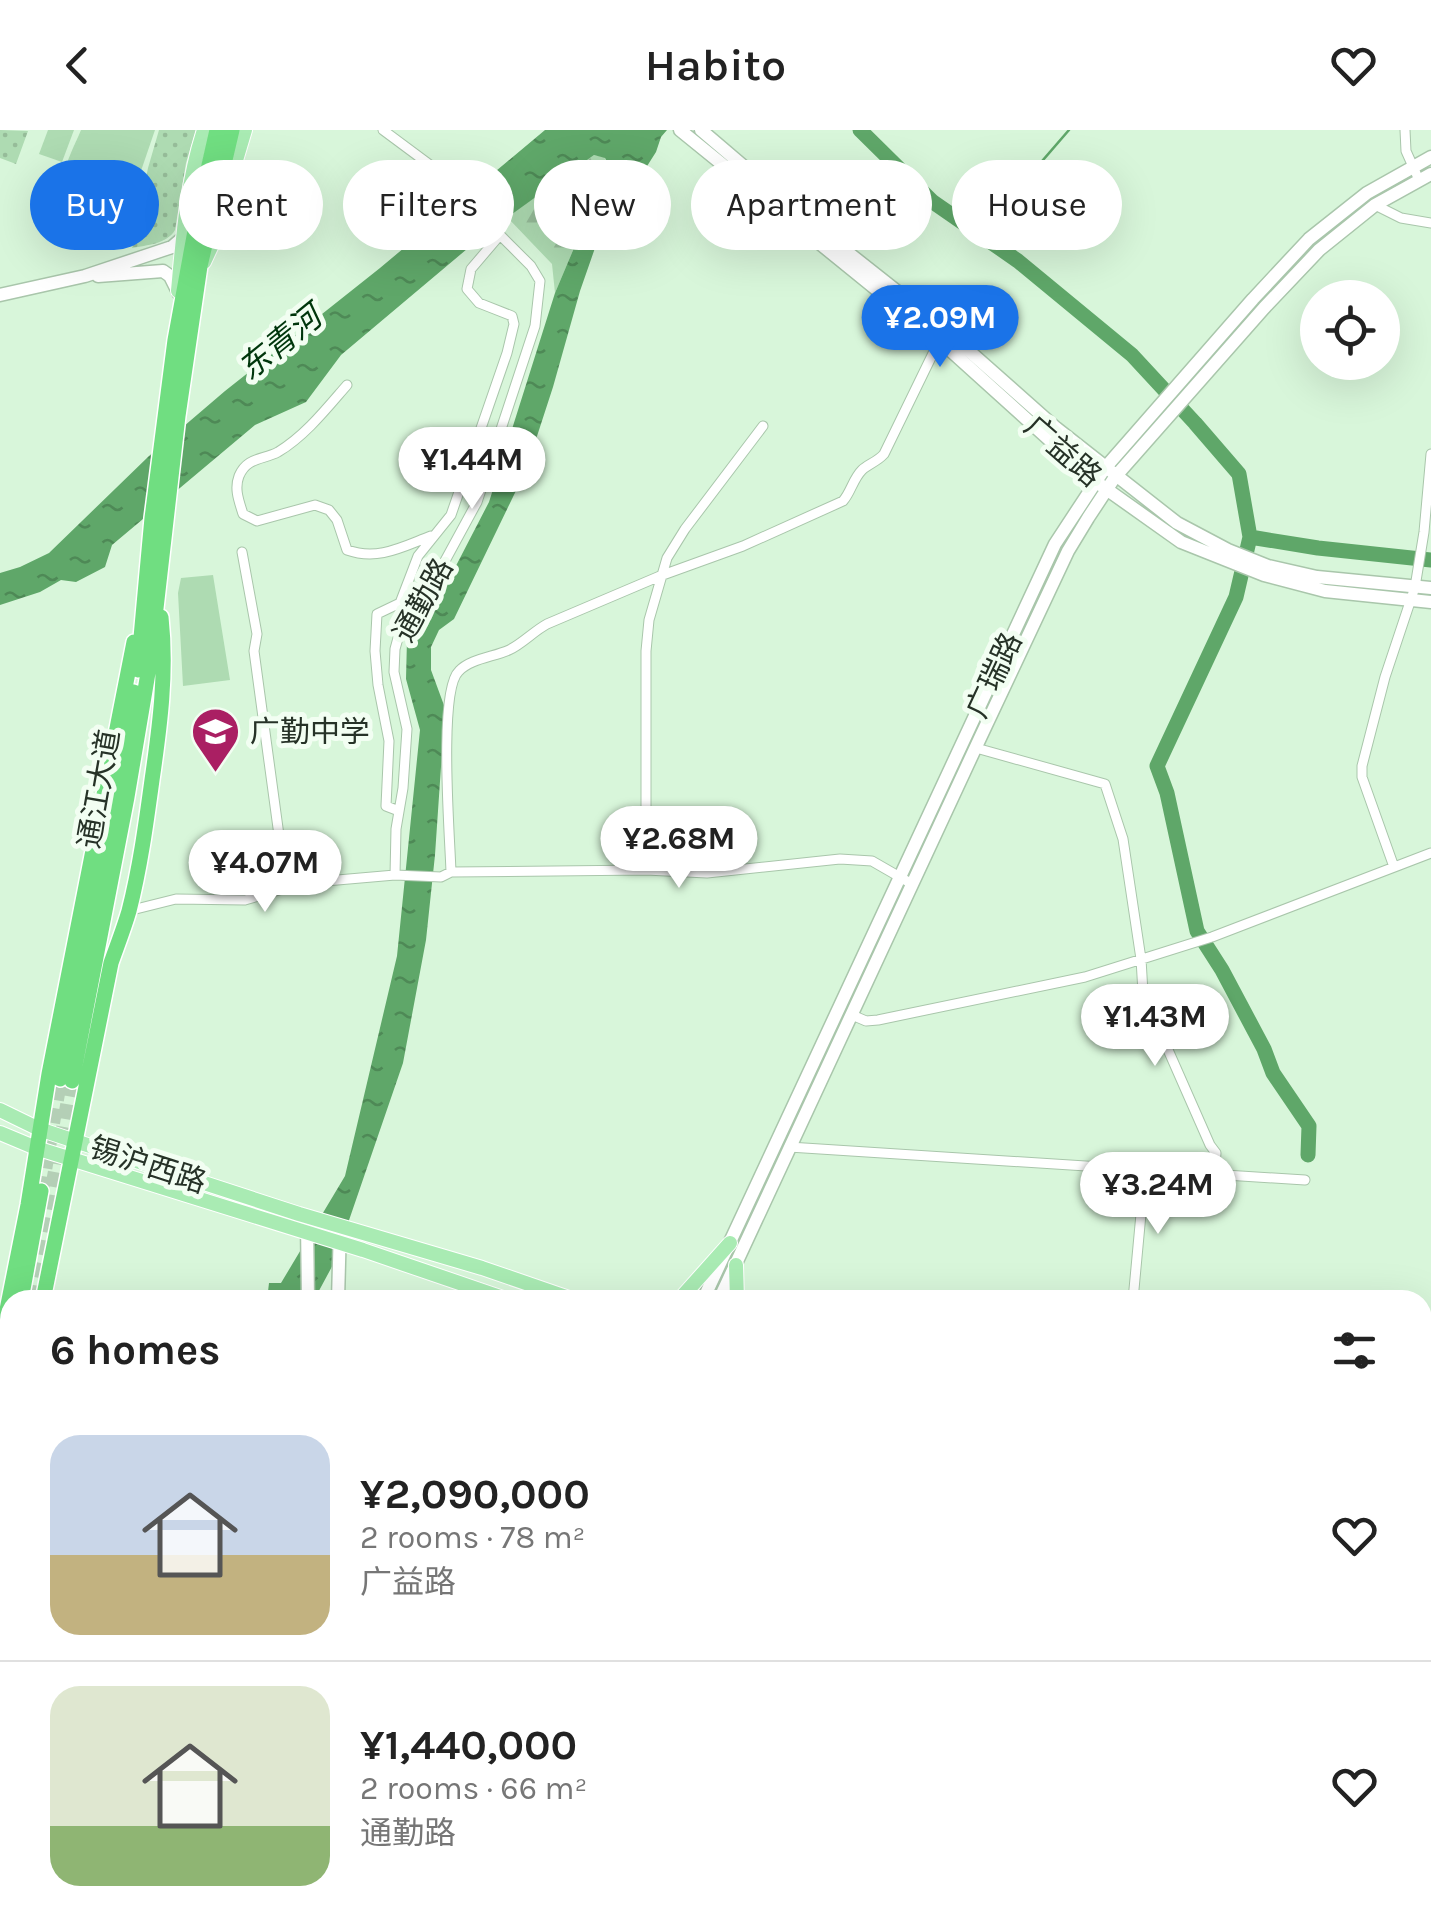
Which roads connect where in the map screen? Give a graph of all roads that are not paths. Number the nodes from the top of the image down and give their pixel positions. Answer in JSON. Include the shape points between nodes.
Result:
{"nodes":[{"id":1,"x":204,"y":130,"type":"edge"},
{"id":2,"x":218,"y":130,"type":"edge"},
{"id":3,"x":232,"y":130,"type":"edge"},
{"id":4,"x":245,"y":130,"type":"edge"},
{"id":5,"x":383,"y":130,"type":"edge"},
{"id":6,"x":680,"y":130,"type":"edge"},
{"id":7,"x":701,"y":130,"type":"edge"},
{"id":8,"x":1405,"y":130,"type":"edge"},
{"id":9,"x":1431,"y":157,"type":"edge"},
{"id":10,"x":194,"y":160,"type":"edge"},
{"id":11,"x":211,"y":160,"type":"edge"},
{"id":12,"x":423,"y":160,"type":"edge"},
{"id":13,"x":1413,"y":166,"type":"junction"},
{"id":14,"x":1425,"y":177,"type":"edge"},
{"id":15,"x":1376,"y":205,"type":"junction"},
{"id":16,"x":1431,"y":223,"type":"edge"},
{"id":17,"x":179,"y":242,"type":"edge"},
{"id":18,"x":514,"y":249,"type":"edge"},
{"id":19,"x":182,"y":250,"type":"edge"},
{"id":20,"x":191,"y":250,"type":"edge"},
{"id":21,"x":487,"y":250,"type":"edge"},
{"id":22,"x":200,"y":266,"type":"junction"},
{"id":23,"x":85,"y":276,"type":"junction"},
{"id":24,"x":0,"y":295,"type":"edge"},
{"id":25,"x":180,"y":297,"type":"junction"},
{"id":26,"x":941,"y":334,"type":"junction"},
{"id":27,"x":1194,"y":378,"type":"junction"},
{"id":28,"x":347,"y":385,"type":"dead end"},
{"id":29,"x":763,"y":426,"type":"dead end"},
{"id":30,"x":1431,"y":454,"type":"edge"},
{"id":31,"x":466,"y":470,"type":"junction"},
{"id":32,"x":1110,"y":472,"type":"junction"},
{"id":33,"x":486,"y":477,"type":"junction"},
{"id":34,"x":1101,"y":486,"type":"junction"},
{"id":35,"x":434,"y":535,"type":"junction"},
{"id":36,"x":242,"y":552,"type":"dead end"},
{"id":37,"x":1228,"y":556,"type":"junction"},
{"id":38,"x":660,"y":576,"type":"junction"},
{"id":39,"x":1431,"y":588,"type":"edge"},
{"id":40,"x":159,"y":594,"type":"junction"},
{"id":41,"x":1413,"y":594,"type":"junction"},
{"id":42,"x":1431,"y":602,"type":"edge"},
{"id":43,"x":144,"y":610,"type":"junction"},
{"id":44,"x":976,"y":748,"type":"junction"},
{"id":45,"x":399,"y":811,"type":"junction"},
{"id":46,"x":1431,"y":853,"type":"edge"},
{"id":47,"x":1394,"y":867,"type":"junction"},
{"id":48,"x":646,"y":870,"type":"junction"},
{"id":49,"x":395,"y":874,"type":"junction"},
{"id":50,"x":446,"y":874,"type":"junction"},
{"id":51,"x":906,"y":881,"type":"junction"},
{"id":52,"x":286,"y":887,"type":"junction"},
{"id":53,"x":128,"y":912,"type":"junction"},
{"id":54,"x":1140,"y":960,"type":"junction"},
{"id":55,"x":852,"y":1015,"type":"junction"},
{"id":56,"x":0,"y":1110,"type":"edge"},
{"id":57,"x":39,"y":1129,"type":"junction"},
{"id":58,"x":0,"y":1134,"type":"edge"},
{"id":59,"x":75,"y":1141,"type":"junction"},
{"id":60,"x":776,"y":1145,"type":"junction"},
{"id":61,"x":792,"y":1147,"type":"junction"},
{"id":62,"x":36,"y":1148,"type":"junction"},
{"id":63,"x":72,"y":1158,"type":"junction"},
{"id":64,"x":1145,"y":1171,"type":"junction"},
{"id":65,"x":1214,"y":1175,"type":"junction"},
{"id":66,"x":1305,"y":1180,"type":"dead end"},
{"id":67,"x":42,"y":1191,"type":"tunnel mouth"},
{"id":68,"x":303,"y":1215,"type":"junction"},
{"id":69,"x":340,"y":1226,"type":"junction"},
{"id":70,"x":303,"y":1233,"type":"junction"},
{"id":71,"x":340,"y":1243,"type":"junction"},
{"id":72,"x":730,"y":1243,"type":"junction"},
{"id":73,"x":736,"y":1265,"type":"junction"},
{"id":74,"x":11,"y":1290,"type":"edge"},
{"id":75,"x":23,"y":1290,"type":"edge"},
{"id":76,"x":45,"y":1290,"type":"edge"},
{"id":77,"x":307,"y":1290,"type":"edge"},
{"id":78,"x":338,"y":1290,"type":"edge"},
{"id":79,"x":480,"y":1290,"type":"edge"},
{"id":80,"x":547,"y":1290,"type":"edge"},
{"id":81,"x":689,"y":1290,"type":"edge"},
{"id":82,"x":708,"y":1290,"type":"edge"},
{"id":83,"x":725,"y":1290,"type":"edge"},
{"id":84,"x":736,"y":1290,"type":"edge"},
{"id":85,"x":1134,"y":1290,"type":"edge"}],
"edges":[{"from":1,"to":10,"type":"main road"},
{"from":2,"to":11,"type":"highway"},
{"from":3,"to":22,"type":"highway"},
{"from":4,"to":22,"type":"main road","via":[[218,232]]},
{"from":5,"to":12,"type":"street","name":"通勤路"},
{"from":6,"to":26,"type":"main road","name":"广益路"},
{"from":7,"to":26,"type":"main road","name":"广益路"},
{"from":8,"to":13,"type":"street"},
{"from":9,"to":13,"type":"main road","name":"广瑞路"},
{"from":13,"to":14,"type":"street"},
{"from":13,"to":27,"type":"main road","name":"广瑞路","via":[[1308,239]]},
{"from":14,"to":15,"type":"main road","name":"广瑞路"},
{"from":15,"to":16,"type":"street"},
{"from":15,"to":27,"type":"main road","name":"广瑞路","via":[[1318,250]]},
{"from":17,"to":23,"type":"main road"},
{"from":18,"to":33,"type":"street","name":"通勤路","via":[[540,281],[539,300]]},
{"from":19,"to":25,"type":"main road"},
{"from":20,"to":25,"type":"highway"},
{"from":21,"to":31,"type":"street","via":[[471,269],[468,289],[478,303],[512,316],[514,324]]},
{"from":22,"to":40,"type":"highway","name":"通江大道"},
{"from":23,"to":24,"type":"main road"},
{"from":23,"to":25,"type":"main road","via":[[163,271]]},
{"from":25,"to":43,"type":"highway","name":"通江大道"},
{"from":26,"to":32,"type":"main road","name":"广益路"},
{"from":26,"to":34,"type":"main road","name":"广益路"},
{"from":26,"to":38,"type":"street","via":[[884,454],[862,469],[842,501]]},
{"from":27,"to":32,"type":"main road","name":"广瑞路"},
{"from":28,"to":35,"type":"street","via":[[312,424],[240,472],[236,488],[243,514],[258,521],[315,504],[336,520],[347,550],[362,555]]},
{"from":29,"to":38,"type":"street","via":[[684,529]]},
{"from":30,"to":41,"type":"street"},
{"from":31,"to":33,"type":"street"},
{"from":31,"to":35,"type":"street","via":[[450,515]]},
{"from":32,"to":34,"type":"main road","name":"广瑞路"},
{"from":32,"to":37,"type":"main road","name":"广益路"},
{"from":33,"to":45,"type":"street","name":"通勤路","via":[[395,649],[407,729]]},
{"from":34,"to":37,"type":"main road","name":"广益路","via":[[1182,542]]},
{"from":34,"to":44,"type":"main road","name":"广瑞路"},
{"from":34,"to":51,"type":"main road","name":"广瑞路","via":[[1055,544]]},
{"from":35,"to":45,"type":"street","via":[[400,603],[377,614],[378,685],[389,741],[386,806]]},
{"from":36,"to":52,"type":"street","via":[[258,634],[254,651]]},
{"from":37,"to":41,"type":"main road","via":[[1324,591]]},
{"from":38,"to":48,"type":"street","via":[[646,652]]},
{"from":38,"to":50,"type":"street","via":[[548,624],[453,678]]},
{"from":39,"to":41,"type":"main road"},
{"from":40,"to":43,"type":"highway","name":"通江大道","via":[[127,797],[66,1080]]},
{"from":40,"to":53,"type":"highway","via":[[165,649],[161,721]]},
{"from":41,"to":42,"type":"main road"},
{"from":41,"to":47,"type":"street","via":[[1362,766]]},
{"from":43,"to":57,"type":"highway","via":[[130,653]]},
{"from":44,"to":51,"type":"main road","name":"广瑞路"},
{"from":44,"to":54,"type":"street","via":[[1105,784],[1122,838]]},
{"from":45,"to":49,"type":"street","name":"通勤路"},
{"from":46,"to":47,"type":"street"},
{"from":47,"to":54,"type":"street"},
{"from":48,"to":50,"type":"street"},
{"from":48,"to":51,"type":"street","via":[[707,873],[840,859],[872,861]]},
{"from":49,"to":50,"type":"street"},
{"from":49,"to":52,"type":"street"},
{"from":51,"to":55,"type":"main road","name":"广瑞路"},
{"from":51,"to":60,"type":"main road","name":"广瑞路"},
{"from":52,"to":53,"type":"street","via":[[245,900],[176,899]]},
{"from":53,"to":59,"type":"highway","via":[[111,963]]},
{"from":54,"to":55,"type":"street","via":[[878,1020]]},
{"from":54,"to":65,"type":"street","via":[[1143,994],[1216,1153]]},
{"from":55,"to":61,"type":"main road","name":"广瑞路"},
{"from":56,"to":57,"type":"main road","name":"锡沪西路"},
{"from":57,"to":59,"type":"main road","name":"锡沪西路"},
{"from":57,"to":62,"type":"highway"},
{"from":58,"to":62,"type":"main road","name":"锡沪西路"},
{"from":59,"to":63,"type":"highway"},
{"from":59,"to":68,"type":"main road","name":"锡沪西路"},
{"from":60,"to":61,"type":"street"},
{"from":60,"to":72,"type":"main road","name":"广瑞路"},
{"from":61,"to":64,"type":"street"},
{"from":61,"to":73,"type":"main road","name":"广瑞路"},
{"from":62,"to":63,"type":"main road","name":"锡沪西路"},
{"from":62,"to":74,"type":"highway"},
{"from":63,"to":70,"type":"main road","name":"锡沪西路"},
{"from":63,"to":76,"type":"highway"},
{"from":64,"to":65,"type":"street"},
{"from":64,"to":85,"type":"street"},
{"from":65,"to":66,"type":"street"},
{"from":67,"to":75,"type":"highway"},
{"from":68,"to":69,"type":"main road","name":"锡沪西路"},
{"from":68,"to":70,"type":"main road"},
{"from":69,"to":71,"type":"main road"},
{"from":69,"to":80,"type":"main road","name":"锡沪西路"},
{"from":70,"to":71,"type":"main road","name":"锡沪西路"},
{"from":70,"to":77,"type":"main road"},
{"from":71,"to":78,"type":"main road"},
{"from":71,"to":79,"type":"main road","name":"锡沪西路"},
{"from":72,"to":81,"type":"main road"},
{"from":72,"to":82,"type":"main road","name":"广瑞路"},
{"from":73,"to":83,"type":"main road","name":"广瑞路"},
{"from":73,"to":84,"type":"main road"}]}
